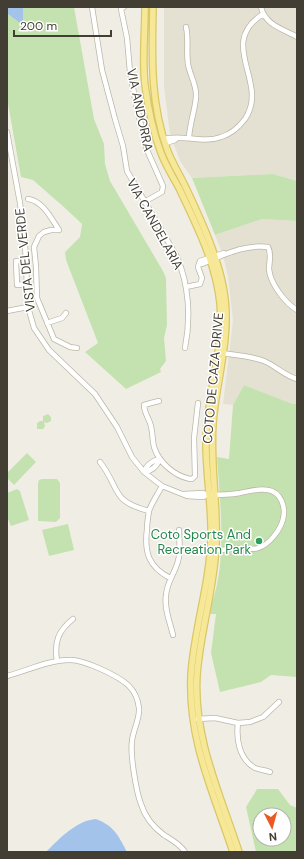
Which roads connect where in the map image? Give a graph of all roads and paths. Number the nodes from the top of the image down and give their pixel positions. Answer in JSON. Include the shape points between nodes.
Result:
{"nodes":[{"id":1,"x":92,"y":7,"type":"edge"},
{"id":2,"x":124,"y":7,"type":"edge"},
{"id":3,"x":145,"y":7,"type":"edge"},
{"id":4,"x":153,"y":7,"type":"edge"},
{"id":5,"x":261,"y":7,"type":"edge"},
{"id":6,"x":263,"y":14,"type":"junction"},
{"id":7,"x":186,"y":27,"type":"dead end"},
{"id":8,"x":297,"y":37,"type":"edge"},
{"id":9,"x":7,"y":132,"type":"edge"},
{"id":10,"x":189,"y":137,"type":"junction"},
{"id":11,"x":165,"y":141,"type":"junction"},
{"id":12,"x":28,"y":199,"type":"dead end"},
{"id":13,"x":144,"y":202,"type":"junction"},
{"id":14,"x":212,"y":258,"type":"junction"},
{"id":15,"x":25,"y":260,"type":"junction"},
{"id":16,"x":26,"y":274,"type":"junction"},
{"id":17,"x":37,"y":274,"type":"junction"},
{"id":18,"x":26,"y":284,"type":"junction"},
{"id":19,"x":186,"y":287,"type":"junction"},
{"id":20,"x":28,"y":307,"type":"junction"},
{"id":21,"x":297,"y":310,"type":"edge"},
{"id":22,"x":7,"y":311,"type":"edge"},
{"id":23,"x":66,"y":313,"type":"dead end"},
{"id":24,"x":47,"y":323,"type":"junction"},
{"id":25,"x":77,"y":348,"type":"dead end"},
{"id":26,"x":185,"y":348,"type":"dead end"},
{"id":27,"x":221,"y":353,"type":"junction"},
{"id":28,"x":297,"y":379,"type":"edge"},
{"id":29,"x":159,"y":401,"type":"dead end"},
{"id":30,"x":198,"y":403,"type":"dead end"},
{"id":31,"x":160,"y":460,"type":"junction"},
{"id":32,"x":100,"y":462,"type":"dead end"},
{"id":33,"x":144,"y":472,"type":"junction"},
{"id":34,"x":162,"y":486,"type":"junction"},
{"id":35,"x":210,"y":495,"type":"junction"},
{"id":36,"x":149,"y":511,"type":"junction"},
{"id":37,"x":178,"y":530,"type":"dead end"},
{"id":38,"x":216,"y":550,"type":"junction"},
{"id":39,"x":170,"y":578,"type":"junction"},
{"id":40,"x":73,"y":619,"type":"dead end"},
{"id":41,"x":173,"y":635,"type":"dead end"},
{"id":42,"x":57,"y":661,"type":"junction"},
{"id":43,"x":7,"y":676,"type":"edge"},
{"id":44,"x":279,"y":702,"type":"dead end"},
{"id":45,"x":196,"y":719,"type":"junction"},
{"id":46,"x":238,"y":723,"type":"junction"},
{"id":47,"x":270,"y":772,"type":"dead end"},
{"id":48,"x":185,"y":852,"type":"edge"},
{"id":49,"x":233,"y":852,"type":"edge"},
{"id":50,"x":239,"y":852,"type":"edge"}],
"edges":[{"from":1,"to":13,"type":"street","name":"VIA CANDELARIA","via":[[102,70],[123,146],[127,171]]},
{"from":2,"to":13,"type":"street","name":"VIA ANDORRA","via":[[123,19],[136,104],[149,155],[162,186],[162,192]]},
{"from":3,"to":14,"type":"main road","name":"COTO DE CAZA DRIVE","via":[[145,86],[153,127],[166,164]]},
{"from":4,"to":11,"type":"main road","name":"COTO DE CAZA DRIVE","via":[[153,88]]},
{"from":5,"to":6,"type":"street"},
{"from":6,"to":8,"type":"street","via":[[276,27]]},
{"from":6,"to":10,"type":"street","via":[[248,26],[242,43],[243,58],[252,88],[252,100],[247,116],[235,130],[222,137],[205,140]]},
{"from":7,"to":10,"type":"street","via":[[188,65],[196,92]]},
{"from":9,"to":15,"type":"street","name":"VISTA DEL VERDE","via":[[20,203]]},
{"from":10,"to":11,"type":"street"},
{"from":11,"to":14,"type":"main road","name":"COTO DE CAZA DRIVE","via":[[190,196]]},
{"from":12,"to":17,"type":"street","via":[[39,203],[59,230],[44,232],[39,236],[34,247]]},
{"from":13,"to":19,"type":"street","name":"VIA CANDELARIA","via":[[177,257]]},
{"from":14,"to":19,"type":"street","via":[[200,261],[200,284]]},
{"from":14,"to":21,"type":"street","via":[[248,247],[268,247],[271,251],[269,268],[272,282]]},
{"from":14,"to":27,"type":"main road","name":"COTO DE CAZA DRIVE","via":[[221,276],[225,298],[226,321]]},
{"from":15,"to":16,"type":"street","name":"VISTA DEL VERDE"},
{"from":15,"to":18,"type":"street","via":[[16,261],[17,285]]},
{"from":16,"to":17,"type":"street"},
{"from":16,"to":18,"type":"street","name":"VISTA DEL VERDE"},
{"from":17,"to":24,"type":"street","via":[[37,298]]},
{"from":18,"to":20,"type":"street","name":"VISTA DEL VERDE"},
{"from":19,"to":26,"type":"street","name":"VIA CANDELARIA","via":[[188,334]]},
{"from":20,"to":22,"type":"street"},
{"from":20,"to":33,"type":"street","name":"VISTA DEL VERDE","via":[[34,328],[48,350],[95,394],[117,427],[132,457]]},
{"from":23,"to":24,"type":"street","via":[[62,318]]},
{"from":24,"to":25,"type":"street","via":[[54,339],[70,348]]},
{"from":27,"to":28,"type":"street","via":[[262,360]]},
{"from":27,"to":35,"type":"main road","name":"COTO DE CAZA DRIVE","via":[[213,423]]},
{"from":29,"to":31,"type":"street","via":[[144,405],[144,410]]},
{"from":30,"to":31,"type":"street","via":[[194,438],[194,478],[190,480],[182,477]]},
{"from":31,"to":33,"type":"street","via":[[155,460]]},
{"from":32,"to":36,"type":"street","via":[[124,501]]},
{"from":33,"to":34,"type":"street","name":"VISTA DEL VERDE"},
{"from":34,"to":35,"type":"street","name":"VISTA DEL VERDE","via":[[183,494]]},
{"from":34,"to":36,"type":"street"},
{"from":35,"to":38,"type":"main road","name":"COTO DE CAZA DRIVE","via":[[216,513]]},
{"from":35,"to":38,"type":"street","name":"VISTA DEL VERDE","via":[[268,490],[278,495],[284,511],[283,520],[276,532],[259,548]]},
{"from":35,"to":45,"type":"main road","name":"COTO DE CAZA DRIVE","via":[[212,536],[191,682]]},
{"from":36,"to":39,"type":"street","via":[[146,536],[148,555],[154,566]]},
{"from":37,"to":39,"type":"street","via":[[180,553]]},
{"from":38,"to":45,"type":"main road","name":"COTO DE CAZA DRIVE","via":[[199,655]]},
{"from":39,"to":41,"type":"street","via":[[166,606]]},
{"from":40,"to":42,"type":"street","via":[[58,636],[55,651]]},
{"from":42,"to":43,"type":"street"},
{"from":42,"to":48,"type":"street","via":[[73,660],[87,663],[119,678],[134,692],[139,715],[132,747],[141,804],[151,823]]},
{"from":44,"to":46,"type":"street","via":[[258,720]]},
{"from":45,"to":46,"type":"street","via":[[215,718]]},
{"from":45,"to":49,"type":"main road","name":"COTO DE CAZA DRIVE","via":[[196,740],[204,769]]},
{"from":45,"to":50,"type":"main road","name":"COTO DE CAZA DRIVE","via":[[205,754]]},
{"from":46,"to":47,"type":"street","via":[[238,741],[242,755],[255,768]]}]}
